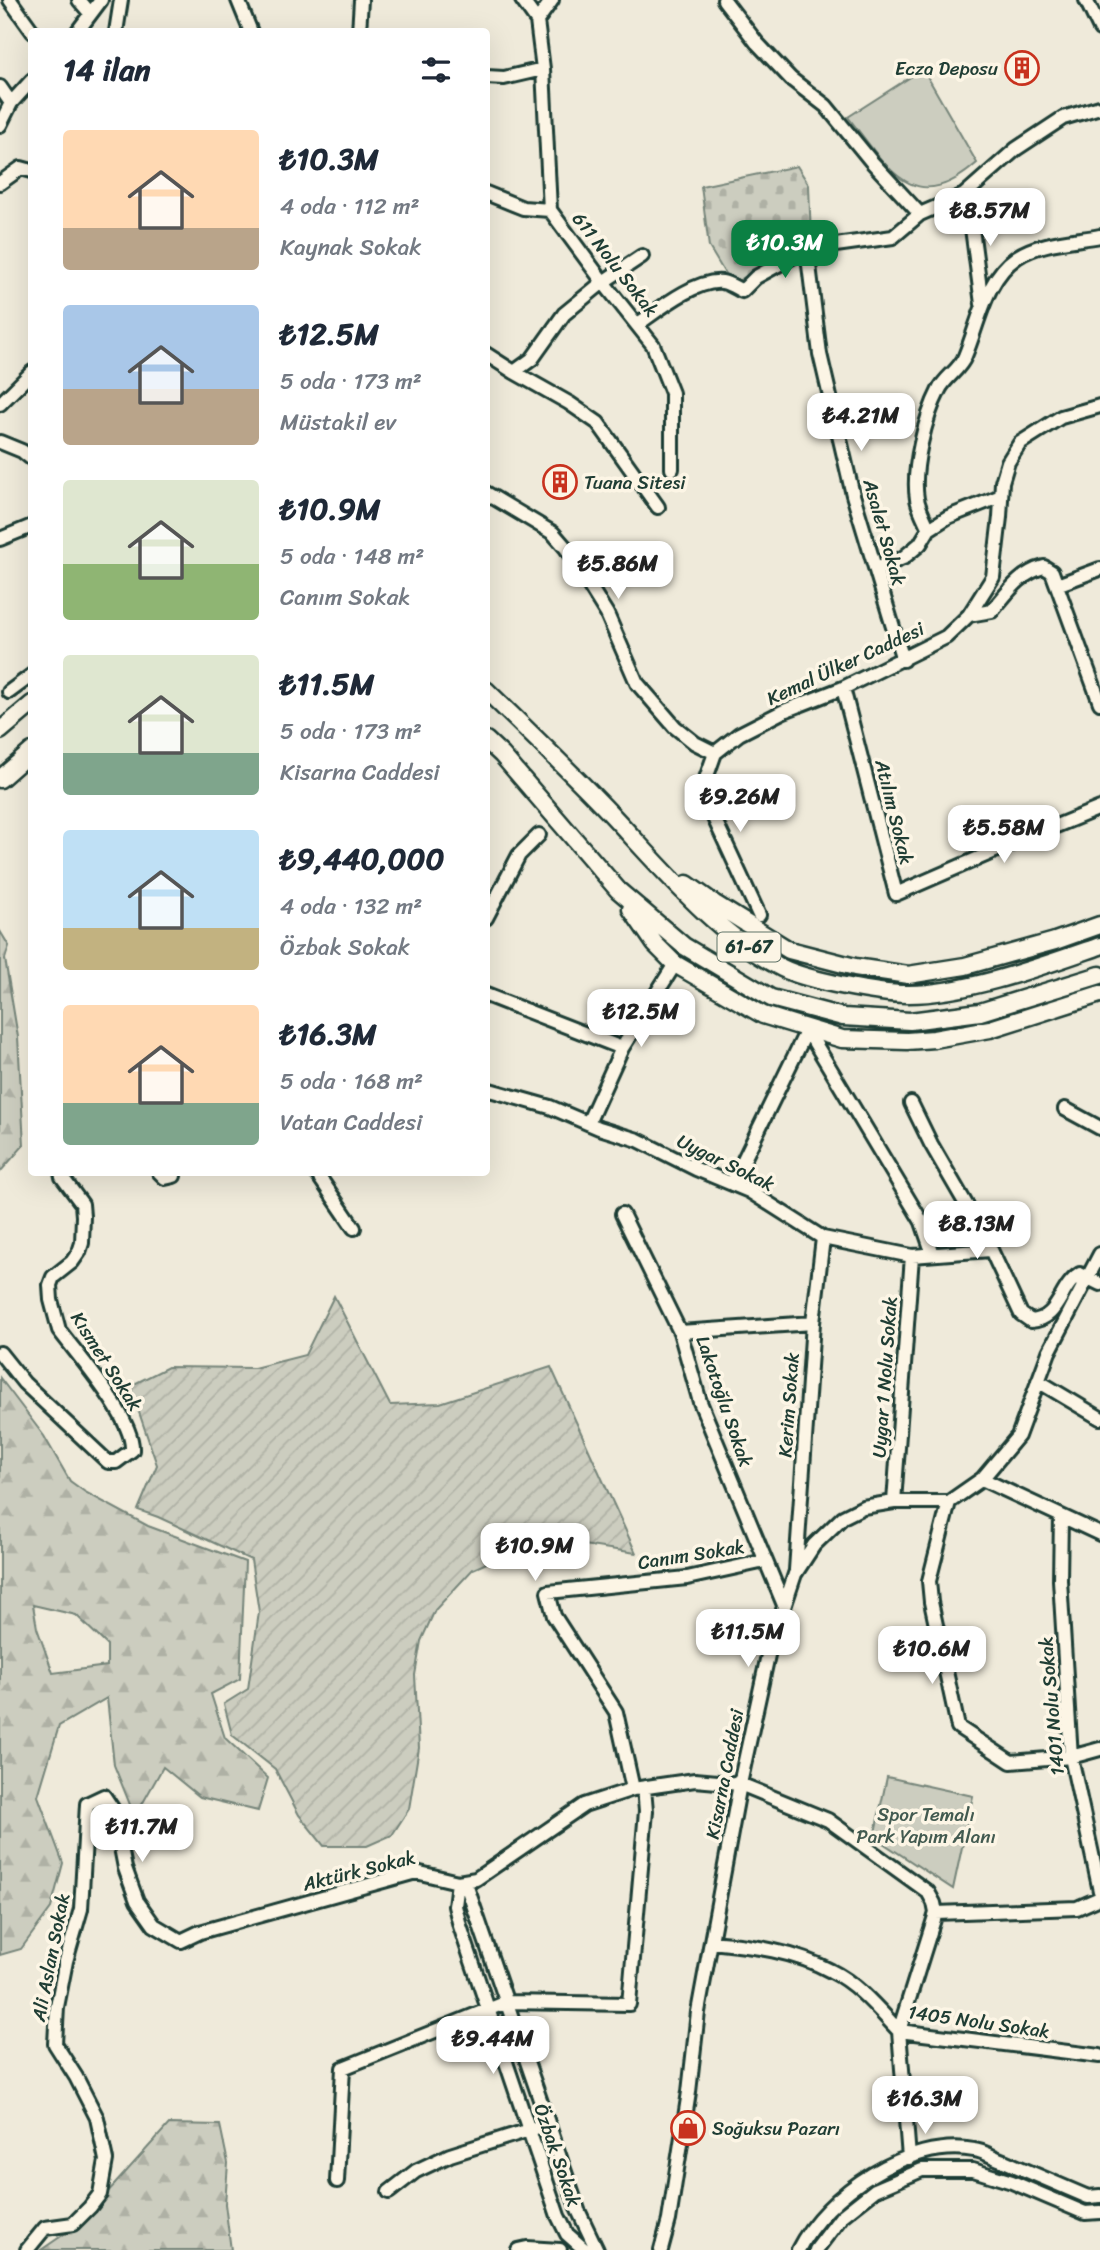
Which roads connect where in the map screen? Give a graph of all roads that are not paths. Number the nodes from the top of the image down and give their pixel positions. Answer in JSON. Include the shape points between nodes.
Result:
{"nodes":[{"id":1,"x":10,"y":0,"type":"edge"},
{"id":2,"x":79,"y":0,"type":"edge"},
{"id":3,"x":101,"y":0,"type":"edge"},
{"id":4,"x":121,"y":0,"type":"edge"},
{"id":5,"x":238,"y":0,"type":"edge"},
{"id":6,"x":361,"y":0,"type":"edge"},
{"id":7,"x":522,"y":0,"type":"edge"},
{"id":8,"x":552,"y":0,"type":"edge"},
{"id":9,"x":725,"y":0,"type":"edge"},
{"id":10,"x":1086,"y":0,"type":"edge"},
{"id":11,"x":90,"y":13,"type":"junction"},
{"id":12,"x":537,"y":21,"type":"junction"},
{"id":13,"x":30,"y":28,"type":"edge"},
{"id":14,"x":80,"y":28,"type":"edge"},
{"id":15,"x":117,"y":28,"type":"edge"},
{"id":16,"x":249,"y":28,"type":"edge"},
{"id":17,"x":359,"y":28,"type":"edge"},
{"id":18,"x":1100,"y":29,"type":"edge"},
{"id":19,"x":543,"y":69,"type":"junction"},
{"id":20,"x":490,"y":77,"type":"edge"},
{"id":21,"x":28,"y":84,"type":"edge"},
{"id":22,"x":0,"y":86,"type":"edge"},
{"id":23,"x":11,"y":103,"type":"junction"},
{"id":24,"x":1100,"y":107,"type":"edge"},
{"id":25,"x":0,"y":125,"type":"edge"},
{"id":26,"x":26,"y":169,"type":"edge"},
{"id":27,"x":0,"y":183,"type":"edge"},
{"id":28,"x":490,"y":195,"type":"edge"},
{"id":29,"x":964,"y":195,"type":"junction"},
{"id":30,"x":550,"y":210,"type":"junction"},
{"id":31,"x":919,"y":214,"type":"junction"},
{"id":32,"x":1100,"y":236,"type":"edge"},
{"id":33,"x":807,"y":249,"type":"junction"},
{"id":34,"x":642,"y":256,"type":"dead end"},
{"id":35,"x":603,"y":282,"type":"junction"},
{"id":36,"x":983,"y":308,"type":"junction"},
{"id":37,"x":638,"y":324,"type":"junction"},
{"id":38,"x":490,"y":357,"type":"edge"},
{"id":39,"x":514,"y":372,"type":"junction"},
{"id":40,"x":28,"y":376,"type":"edge"},
{"id":41,"x":0,"y":404,"type":"edge"},
{"id":42,"x":1100,"y":406,"type":"edge"},
{"id":43,"x":0,"y":442,"type":"edge"},
{"id":44,"x":28,"y":456,"type":"edge"},
{"id":45,"x":672,"y":469,"type":"dead end"},
{"id":46,"x":490,"y":495,"type":"edge"},
{"id":47,"x":1001,"y":496,"type":"junction"},
{"id":48,"x":658,"y":507,"type":"dead end"},
{"id":49,"x":28,"y":528,"type":"edge"},
{"id":50,"x":929,"y":529,"type":"junction"},
{"id":51,"x":0,"y":539,"type":"edge"},
{"id":52,"x":876,"y":569,"type":"junction"},
{"id":53,"x":1100,"y":569,"type":"edge"},
{"id":54,"x":1057,"y":585,"type":"junction"},
{"id":55,"x":969,"y":615,"type":"junction"},
{"id":56,"x":903,"y":660,"type":"junction"},
{"id":57,"x":28,"y":678,"type":"edge"},
{"id":58,"x":843,"y":688,"type":"junction"},
{"id":59,"x":9,"y":692,"type":"dead end"},
{"id":60,"x":490,"y":694,"type":"edge"},
{"id":61,"x":1100,"y":703,"type":"edge"},
{"id":62,"x":28,"y":708,"type":"edge"},
{"id":63,"x":0,"y":732,"type":"edge"},
{"id":64,"x":490,"y":744,"type":"edge"},
{"id":65,"x":715,"y":753,"type":"junction"},
{"id":66,"x":28,"y":754,"type":"edge"},
{"id":67,"x":0,"y":779,"type":"edge"},
{"id":68,"x":1100,"y":808,"type":"edge"},
{"id":69,"x":539,"y":835,"type":"dead end"},
{"id":70,"x":652,"y":857,"type":"junction"},
{"id":71,"x":618,"y":890,"type":"junction"},
{"id":72,"x":490,"y":910,"type":"edge"},
{"id":73,"x":759,"y":915,"type":"dead end"},
{"id":74,"x":1100,"y":925,"type":"edge"},
{"id":75,"x":1100,"y":946,"type":"edge"},
{"id":76,"x":675,"y":964,"type":"junction"},
{"id":77,"x":1100,"y":975,"type":"edge"},
{"id":78,"x":1100,"y":994,"type":"edge"},
{"id":79,"x":490,"y":997,"type":"edge"},
{"id":80,"x":807,"y":1030,"type":"junction"},
{"id":81,"x":622,"y":1048,"type":"junction"},
{"id":82,"x":490,"y":1090,"type":"edge"},
{"id":83,"x":911,"y":1102,"type":"dead end"},
{"id":84,"x":1065,"y":1109,"type":"dead end"},
{"id":85,"x":589,"y":1124,"type":"junction"},
{"id":86,"x":1100,"y":1128,"type":"edge"},
{"id":87,"x":62,"y":1176,"type":"edge"},
{"id":88,"x":319,"y":1176,"type":"edge"},
{"id":89,"x":732,"y":1184,"type":"junction"},
{"id":90,"x":622,"y":1214,"type":"dead end"},
{"id":91,"x":354,"y":1228,"type":"dead end"},
{"id":92,"x":823,"y":1238,"type":"junction"},
{"id":93,"x":990,"y":1250,"type":"junction"},
{"id":94,"x":933,"y":1254,"type":"junction"},
{"id":95,"x":912,"y":1255,"type":"junction"},
{"id":96,"x":1099,"y":1259,"type":"edge"},
{"id":97,"x":1095,"y":1280,"type":"edge"},
{"id":98,"x":813,"y":1323,"type":"junction"},
{"id":99,"x":680,"y":1332,"type":"junction"},
{"id":100,"x":0,"y":1353,"type":"edge"},
{"id":101,"x":1038,"y":1381,"type":"junction"},
{"id":102,"x":1100,"y":1418,"type":"edge"},
{"id":103,"x":982,"y":1479,"type":"junction"},
{"id":104,"x":894,"y":1502,"type":"junction"},
{"id":105,"x":949,"y":1502,"type":"junction"},
{"id":106,"x":1061,"y":1516,"type":"junction"},
{"id":107,"x":1100,"y":1534,"type":"edge"},
{"id":108,"x":765,"y":1561,"type":"junction"},
{"id":109,"x":795,"y":1574,"type":"junction"},
{"id":110,"x":784,"y":1605,"type":"junction"},
{"id":111,"x":1100,"y":1749,"type":"edge"},
{"id":112,"x":1071,"y":1757,"type":"junction"},
{"id":113,"x":740,"y":1784,"type":"junction"},
{"id":114,"x":639,"y":1789,"type":"junction"},
{"id":115,"x":104,"y":1796,"type":"joint"},
{"id":116,"x":458,"y":1882,"type":"junction"},
{"id":117,"x":1100,"y":1891,"type":"edge"},
{"id":118,"x":1100,"y":1898,"type":"edge"},
{"id":119,"x":936,"y":1913,"type":"junction"},
{"id":120,"x":711,"y":1942,"type":"junction"},
{"id":121,"x":507,"y":2002,"type":"junction"},
{"id":122,"x":488,"y":2010,"type":"junction"},
{"id":123,"x":899,"y":2031,"type":"junction"},
{"id":124,"x":1100,"y":2056,"type":"edge"},
{"id":125,"x":548,"y":2124,"type":"junction"},
{"id":126,"x":528,"y":2129,"type":"junction"},
{"id":127,"x":909,"y":2158,"type":"junction"},
{"id":128,"x":337,"y":2181,"type":"dead end"},
{"id":129,"x":389,"y":2192,"type":"dead end"},
{"id":130,"x":1100,"y":2196,"type":"edge"},
{"id":131,"x":1100,"y":2212,"type":"edge"},
{"id":132,"x":27,"y":2250,"type":"edge"},
{"id":133,"x":518,"y":2250,"type":"edge"},
{"id":134,"x":560,"y":2250,"type":"edge"},
{"id":135,"x":585,"y":2250,"type":"edge"},
{"id":136,"x":597,"y":2250,"type":"edge"},
{"id":137,"x":661,"y":2250,"type":"edge"},
{"id":138,"x":798,"y":2250,"type":"edge"},
{"id":139,"x":816,"y":2250,"type":"edge"}],
"edges":[{"from":1,"to":13,"type":"street"},
{"from":2,"to":11,"type":"street"},
{"from":3,"to":11,"type":"street"},
{"from":4,"to":15,"type":"street"},
{"from":5,"to":16,"type":"street"},
{"from":6,"to":17,"type":"street"},
{"from":7,"to":12,"type":"street","name":"611 Nolu Sokak"},
{"from":8,"to":12,"type":"street"},
{"from":9,"to":31,"type":"street","via":[[757,43],[791,79],[827,106]]},
{"from":10,"to":18,"type":"street"},
{"from":11,"to":14,"type":"street"},
{"from":12,"to":19,"type":"street","name":"611 Nolu Sokak"},
{"from":19,"to":20,"type":"street"},
{"from":19,"to":30,"type":"street","name":"611 Nolu Sokak"},
{"from":21,"to":23,"type":"street"},
{"from":22,"to":23,"type":"street"},
{"from":23,"to":25,"type":"street"},
{"from":24,"to":29,"type":"street","via":[[1063,118],[1016,149]]},
{"from":26,"to":27,"type":"street"},
{"from":28,"to":30,"type":"street","via":[[523,208]]},
{"from":29,"to":31,"type":"street"},
{"from":29,"to":36,"type":"street"},
{"from":30,"to":35,"type":"street","name":"611 Nolu Sokak"},
{"from":31,"to":33,"type":"street","via":[[894,237]]},
{"from":32,"to":36,"type":"street","via":[[1039,247],[1017,257],[998,277]]},
{"from":33,"to":37,"type":"street","via":[[756,277],[743,291],[725,282],[689,290]]},
{"from":33,"to":52,"type":"street","name":"Asalet Sokak","via":[[820,354],[853,495]]},
{"from":34,"to":35,"type":"street"},
{"from":35,"to":37,"type":"street","name":"611 Nolu Sokak"},
{"from":35,"to":39,"type":"street","via":[[564,314],[531,359]]},
{"from":36,"to":50,"type":"street","via":[[964,361],[939,388],[923,437],[916,469],[917,501]]},
{"from":37,"to":45,"type":"street","name":"611 Nolu Sokak","via":[[653,345],[672,393]]},
{"from":38,"to":39,"type":"street"},
{"from":39,"to":48,"type":"street","via":[[598,423]]},
{"from":40,"to":41,"type":"street"},
{"from":42,"to":47,"type":"street","name":"Kemal Ülker Caddesi","via":[[1061,417],[1020,443],[1008,463]]},
{"from":43,"to":44,"type":"street"},
{"from":46,"to":65,"type":"street","via":[[560,540],[607,614],[637,683],[675,727]]},
{"from":47,"to":50,"type":"street"},
{"from":47,"to":55,"type":"street","name":"Kemal Ülker Caddesi","via":[[993,577]]},
{"from":49,"to":51,"type":"street"},
{"from":50,"to":52,"type":"street","via":[[903,558]]},
{"from":52,"to":56,"type":"street","name":"Asalet Sokak"},
{"from":53,"to":54,"type":"street"},
{"from":54,"to":55,"type":"street","via":[[1052,572],[1044,567],[1029,571],[992,611]]},
{"from":54,"to":61,"type":"street"},
{"from":55,"to":56,"type":"street","name":"Kemal Ülker Caddesi","via":[[946,638]]},
{"from":56,"to":58,"type":"street","name":"Kemal Ülker Caddesi"},
{"from":57,"to":59,"type":"street"},
{"from":58,"to":65,"type":"street","name":"Kemal Ülker Caddesi","via":[[784,711],[739,734]]},
{"from":58,"to":68,"type":"street","name":"Atılım Sokak","via":[[896,894]]},
{"from":60,"to":70,"type":"main road","number":"61-67"},
{"from":62,"to":63,"type":"main road"},
{"from":64,"to":71,"type":"main road","number":"61-67"},
{"from":65,"to":73,"type":"street","via":[[703,787]]},
{"from":66,"to":67,"type":"main road"},
{"from":69,"to":72,"type":"street","via":[[519,855]]},
{"from":70,"to":74,"type":"main road","number":"61-67","via":[[715,904],[789,950],[855,967],[908,975],[965,966]]},
{"from":70,"to":75,"type":"main road","number":"61-67","via":[[706,915],[762,957],[784,970],[845,986],[906,994],[968,987]]},
{"from":71,"to":76,"type":"main road","number":"61-67"},
{"from":71,"to":77,"type":"main road","number":"61-67","via":[[684,946],[771,998],[843,1017],[910,1021],[981,1012]]},
{"from":76,"to":80,"type":"main road","number":"61-67","via":[[763,1015]]},
{"from":76,"to":81,"type":"street"},
{"from":78,"to":80,"type":"main road","number":"61-67","via":[[990,1029],[934,1039],[842,1039]]},
{"from":79,"to":81,"type":"street"},
{"from":80,"to":89,"type":"street"},
{"from":80,"to":94,"type":"street","via":[[922,1222]]},
{"from":81,"to":85,"type":"street"},
{"from":82,"to":85,"type":"street","name":"Uygar Sokak"},
{"from":83,"to":93,"type":"street"},
{"from":84,"to":86,"type":"street"},
{"from":85,"to":89,"type":"street","name":"Uygar Sokak","via":[[638,1140]]},
{"from":87,"to":100,"type":"street","name":"Kısmet Sokak","via":[[82,1204],[82,1242],[72,1262],[53,1277],[54,1314],[59,1330],[121,1412],[132,1450],[116,1462],[108,1462],[24,1383]]},
{"from":88,"to":91,"type":"street"},
{"from":89,"to":92,"type":"street","name":"Uygar Sokak"},
{"from":90,"to":99,"type":"street","name":"Lakotoğlu Sokak"},
{"from":92,"to":95,"type":"street","name":"Uygar Sokak"},
{"from":92,"to":98,"type":"street","name":"Kerim Sokak"},
{"from":93,"to":94,"type":"street","name":"Uygar Sokak"},
{"from":93,"to":97,"type":"street","via":[[1021,1314],[1031,1321],[1041,1321],[1053,1312],[1075,1276]]},
{"from":94,"to":95,"type":"street","name":"Uygar Sokak"},
{"from":95,"to":104,"type":"street","name":"Uygar 1 Nolu Sokak"},
{"from":96,"to":97,"type":"street"},
{"from":97,"to":101,"type":"street","via":[[1049,1352]]},
{"from":98,"to":99,"type":"street"},
{"from":98,"to":109,"type":"street","name":"Kerim Sokak"},
{"from":99,"to":108,"type":"street","name":"Lakotoğlu Sokak","via":[[700,1402]]},
{"from":101,"to":102,"type":"street"},
{"from":101,"to":103,"type":"street","via":[[1018,1436]]},
{"from":103,"to":105,"type":"street"},
{"from":103,"to":106,"type":"street"},
{"from":104,"to":105,"type":"street","name":"Kisarna Caddesi"},
{"from":104,"to":109,"type":"street","name":"Kisarna Caddesi","via":[[863,1507],[843,1517],[814,1545]]},
{"from":105,"to":112,"type":"street","via":[[929,1581],[958,1727],[1011,1762]]},
{"from":106,"to":107,"type":"street"},
{"from":106,"to":112,"type":"street","name":"1401 Nolu Sokak","via":[[1060,1580]]},
{"from":108,"to":110,"type":"street","name":"Lakotoğlu Sokak"},
{"from":108,"to":114,"type":"street","name":"Canım Sokak","via":[[687,1578],[548,1592],[554,1616],[615,1712]]},
{"from":109,"to":110,"type":"street","name":"Kisarna Caddesi"},
{"from":110,"to":113,"type":"street","name":"Kisarna Caddesi","via":[[768,1655]]},
{"from":111,"to":112,"type":"street"},
{"from":112,"to":117,"type":"street","name":"1401 Nolu Sokak"},
{"from":113,"to":114,"type":"street","via":[[695,1780]]},
{"from":113,"to":119,"type":"street","via":[[828,1821],[928,1892]]},
{"from":113,"to":120,"type":"street","name":"Kisarna Caddesi"},
{"from":114,"to":116,"type":"street","via":[[584,1805],[476,1879]]},
{"from":114,"to":121,"type":"street","via":[[646,1811],[629,2004]]},
{"from":115,"to":116,"type":"street","name":"Aktürk Sokak","via":[[114,1811],[137,1901],[153,1925],[181,1941],[416,1872]]},
{"from":115,"to":132,"type":"street","name":"Ali Aslan Sokak","via":[[87,1804],[81,1909],[57,2007],[55,2044],[97,2118],[106,2160],[100,2194],[73,2224],[45,2228]]},
{"from":116,"to":121,"type":"street","name":"Özbak Sokak","via":[[468,1890]]},
{"from":116,"to":122,"type":"street","name":"Özbak Sokak","via":[[455,1906]]},
{"from":118,"to":119,"type":"street","via":[[1077,1908]]},
{"from":119,"to":123,"type":"street"},
{"from":120,"to":123,"type":"street","name":"1405 Nolu Sokak","via":[[779,1951],[832,1971],[869,1999]]},
{"from":120,"to":137,"type":"street","name":"Kisarna Caddesi"},
{"from":121,"to":122,"type":"street"},
{"from":121,"to":125,"type":"street","name":"Özbak Sokak"},
{"from":122,"to":126,"type":"street","name":"Özbak Sokak"},
{"from":122,"to":128,"type":"street","via":[[343,2068]]},
{"from":123,"to":124,"type":"street","name":"1405 Nolu Sokak"},
{"from":123,"to":127,"type":"street"},
{"from":125,"to":126,"type":"street"},
{"from":125,"to":136,"type":"street","name":"Özbak Sokak"},
{"from":126,"to":129,"type":"street","via":[[450,2155],[416,2171]]},
{"from":126,"to":135,"type":"street","name":"Özbak Sokak","via":[[558,2216]]},
{"from":127,"to":130,"type":"street","via":[[945,2149],[975,2150],[1088,2197]]},
{"from":127,"to":138,"type":"street","via":[[868,2176],[831,2204]]},
{"from":131,"to":139,"type":"street","via":[[1085,2213],[973,2170],[922,2170],[875,2190],[842,2216]]},
{"from":133,"to":134,"type":"street"}]}
